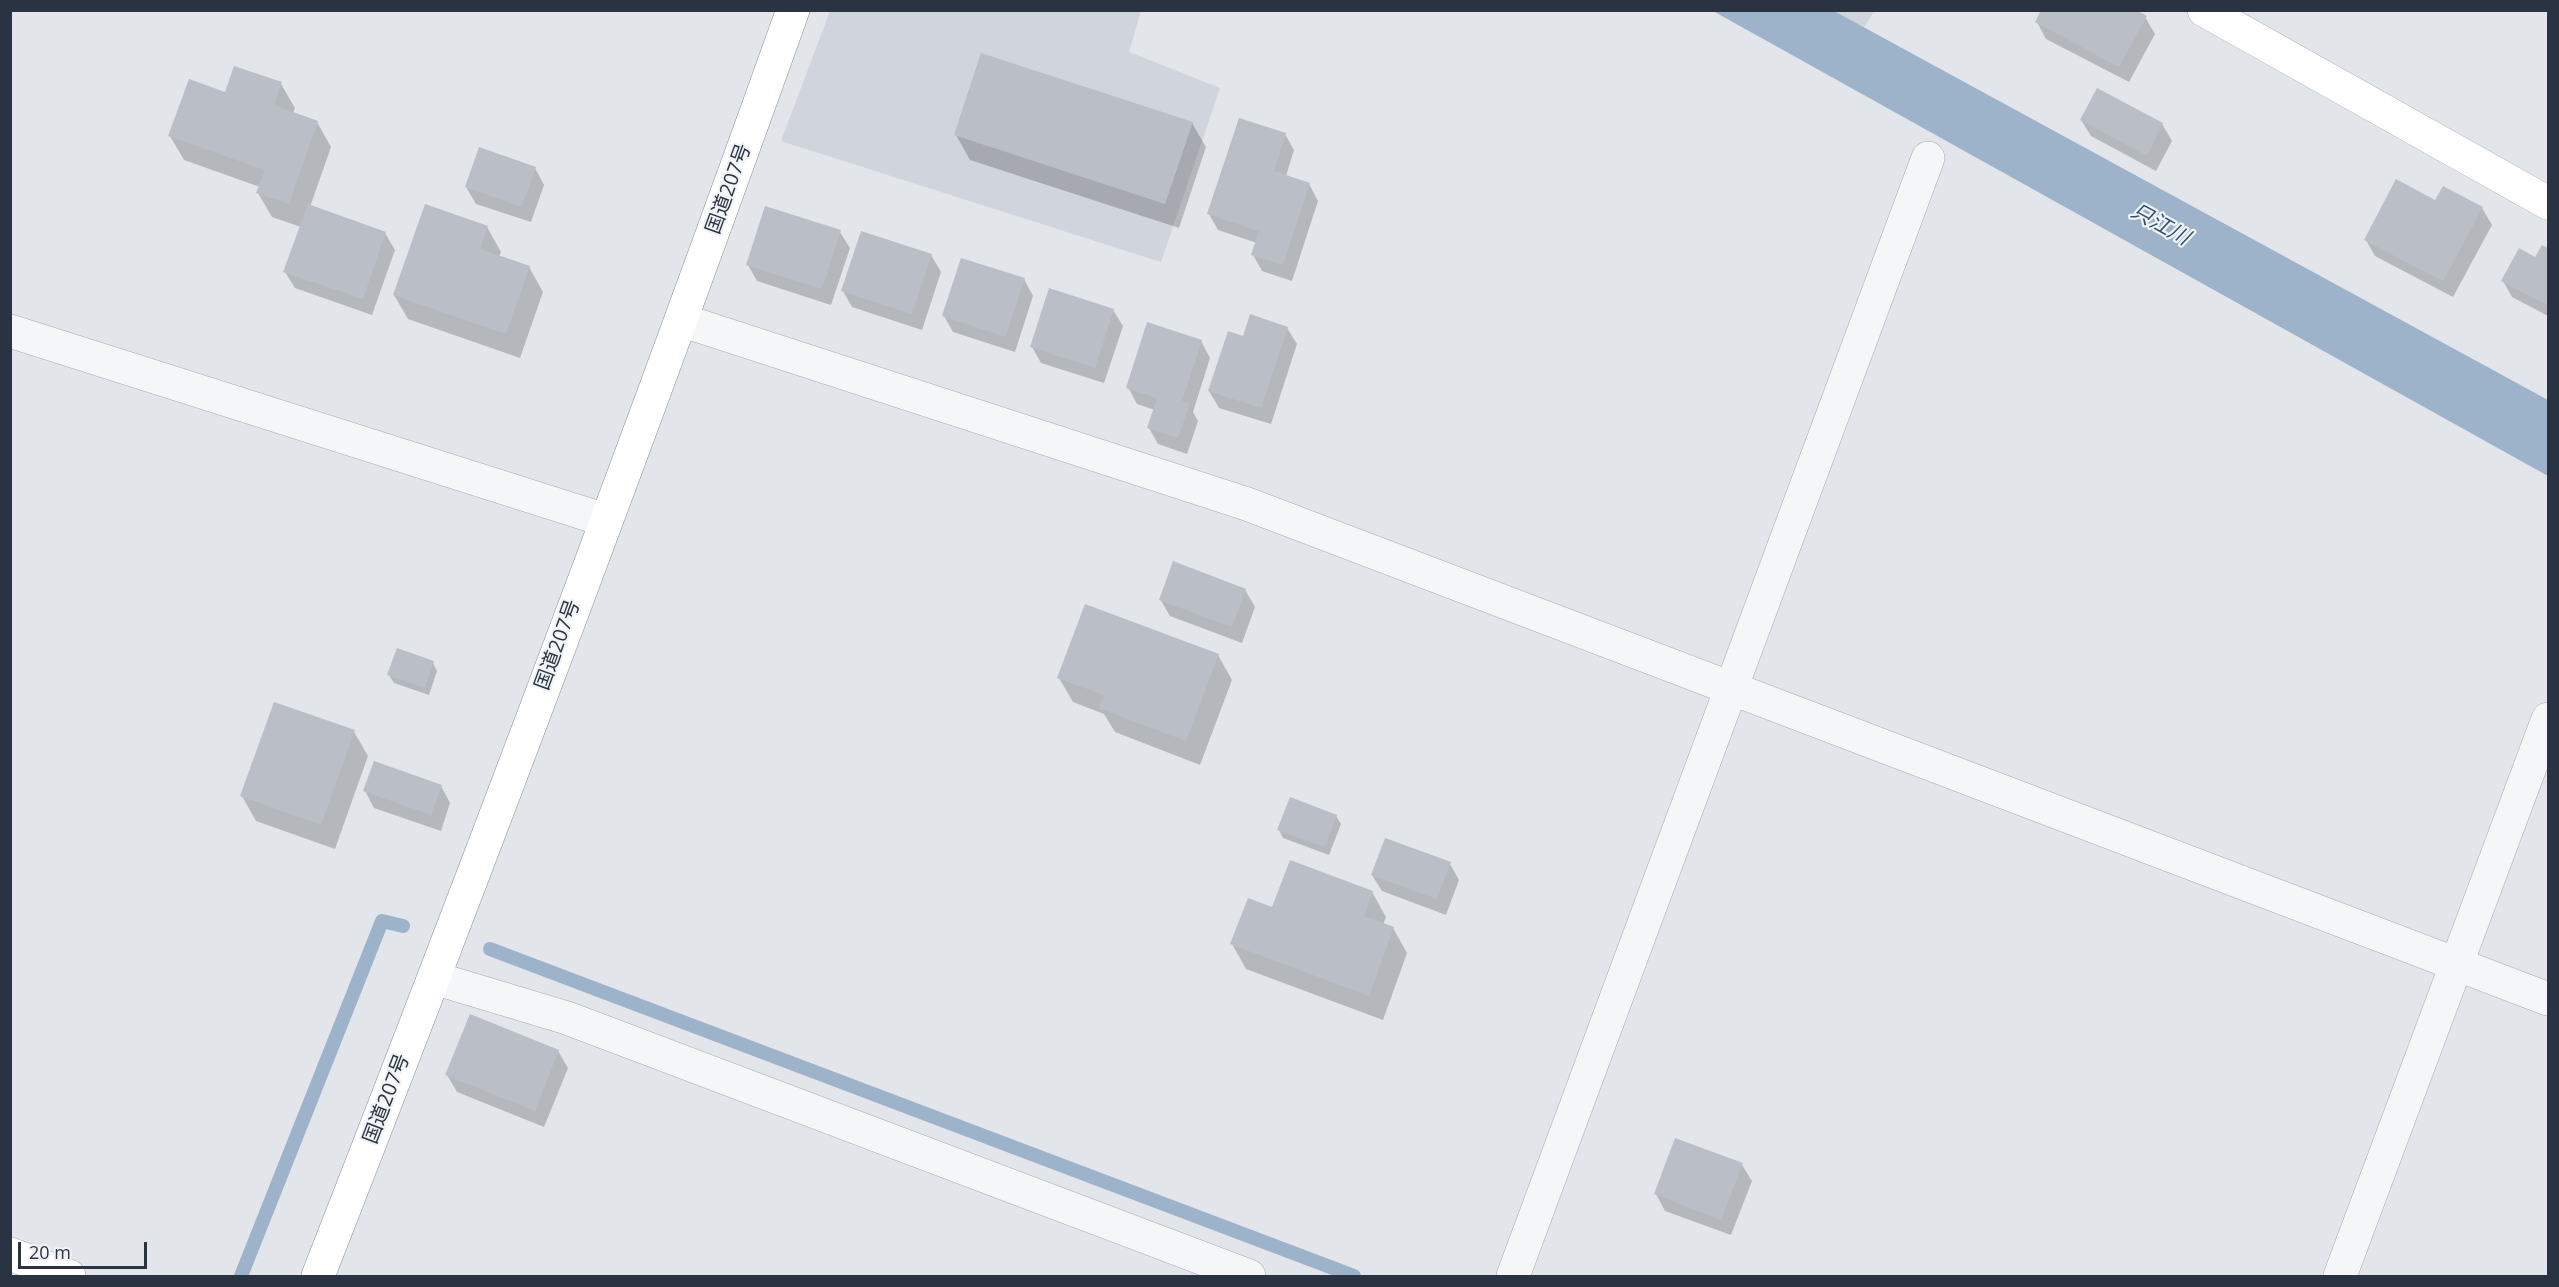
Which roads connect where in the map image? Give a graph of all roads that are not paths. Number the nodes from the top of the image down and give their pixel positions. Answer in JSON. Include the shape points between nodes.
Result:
{"nodes":[{"id":1,"x":793,"y":10,"type":"edge"},
{"id":2,"x":2204,"y":10,"type":"edge"},
{"id":3,"x":1928,"y":159,"type":"dead end"},
{"id":4,"x":2548,"y":203,"type":"edge"},
{"id":5,"x":681,"y":320,"type":"junction"},
{"id":6,"x":10,"y":331,"type":"edge"},
{"id":7,"x":605,"y":520,"type":"junction"},
{"id":8,"x":1731,"y":689,"type":"junction"},
{"id":9,"x":2548,"y":719,"type":"edge"},
{"id":10,"x":2455,"y":964,"type":"junction"},
{"id":11,"x":434,"y":978,"type":"junction"},
{"id":12,"x":2548,"y":999,"type":"edge"},
{"id":13,"x":10,"y":1254,"type":"edge"},
{"id":14,"x":69,"y":1276,"type":"edge"},
{"id":15,"x":318,"y":1276,"type":"edge"},
{"id":16,"x":1249,"y":1276,"type":"edge"},
{"id":17,"x":1514,"y":1276,"type":"edge"},
{"id":18,"x":2340,"y":1276,"type":"edge"}],
"edges":[{"from":1,"to":5,"type":"main road","name":"国道207号"},
{"from":2,"to":4,"type":"main road"},
{"from":3,"to":8,"type":"street"},
{"from":5,"to":7,"type":"main road","name":"国道207号"},
{"from":5,"to":8,"type":"street","via":[[1247,504]]},
{"from":6,"to":7,"type":"street"},
{"from":7,"to":11,"type":"main road","name":"国道207号"},
{"from":8,"to":10,"type":"street"},
{"from":8,"to":17,"type":"street"},
{"from":9,"to":10,"type":"street"},
{"from":10,"to":12,"type":"street"},
{"from":10,"to":18,"type":"street"},
{"from":11,"to":15,"type":"main road","name":"国道207号"},
{"from":11,"to":16,"type":"street","via":[[567,1018]]},
{"from":13,"to":14,"type":"main road"}]}
